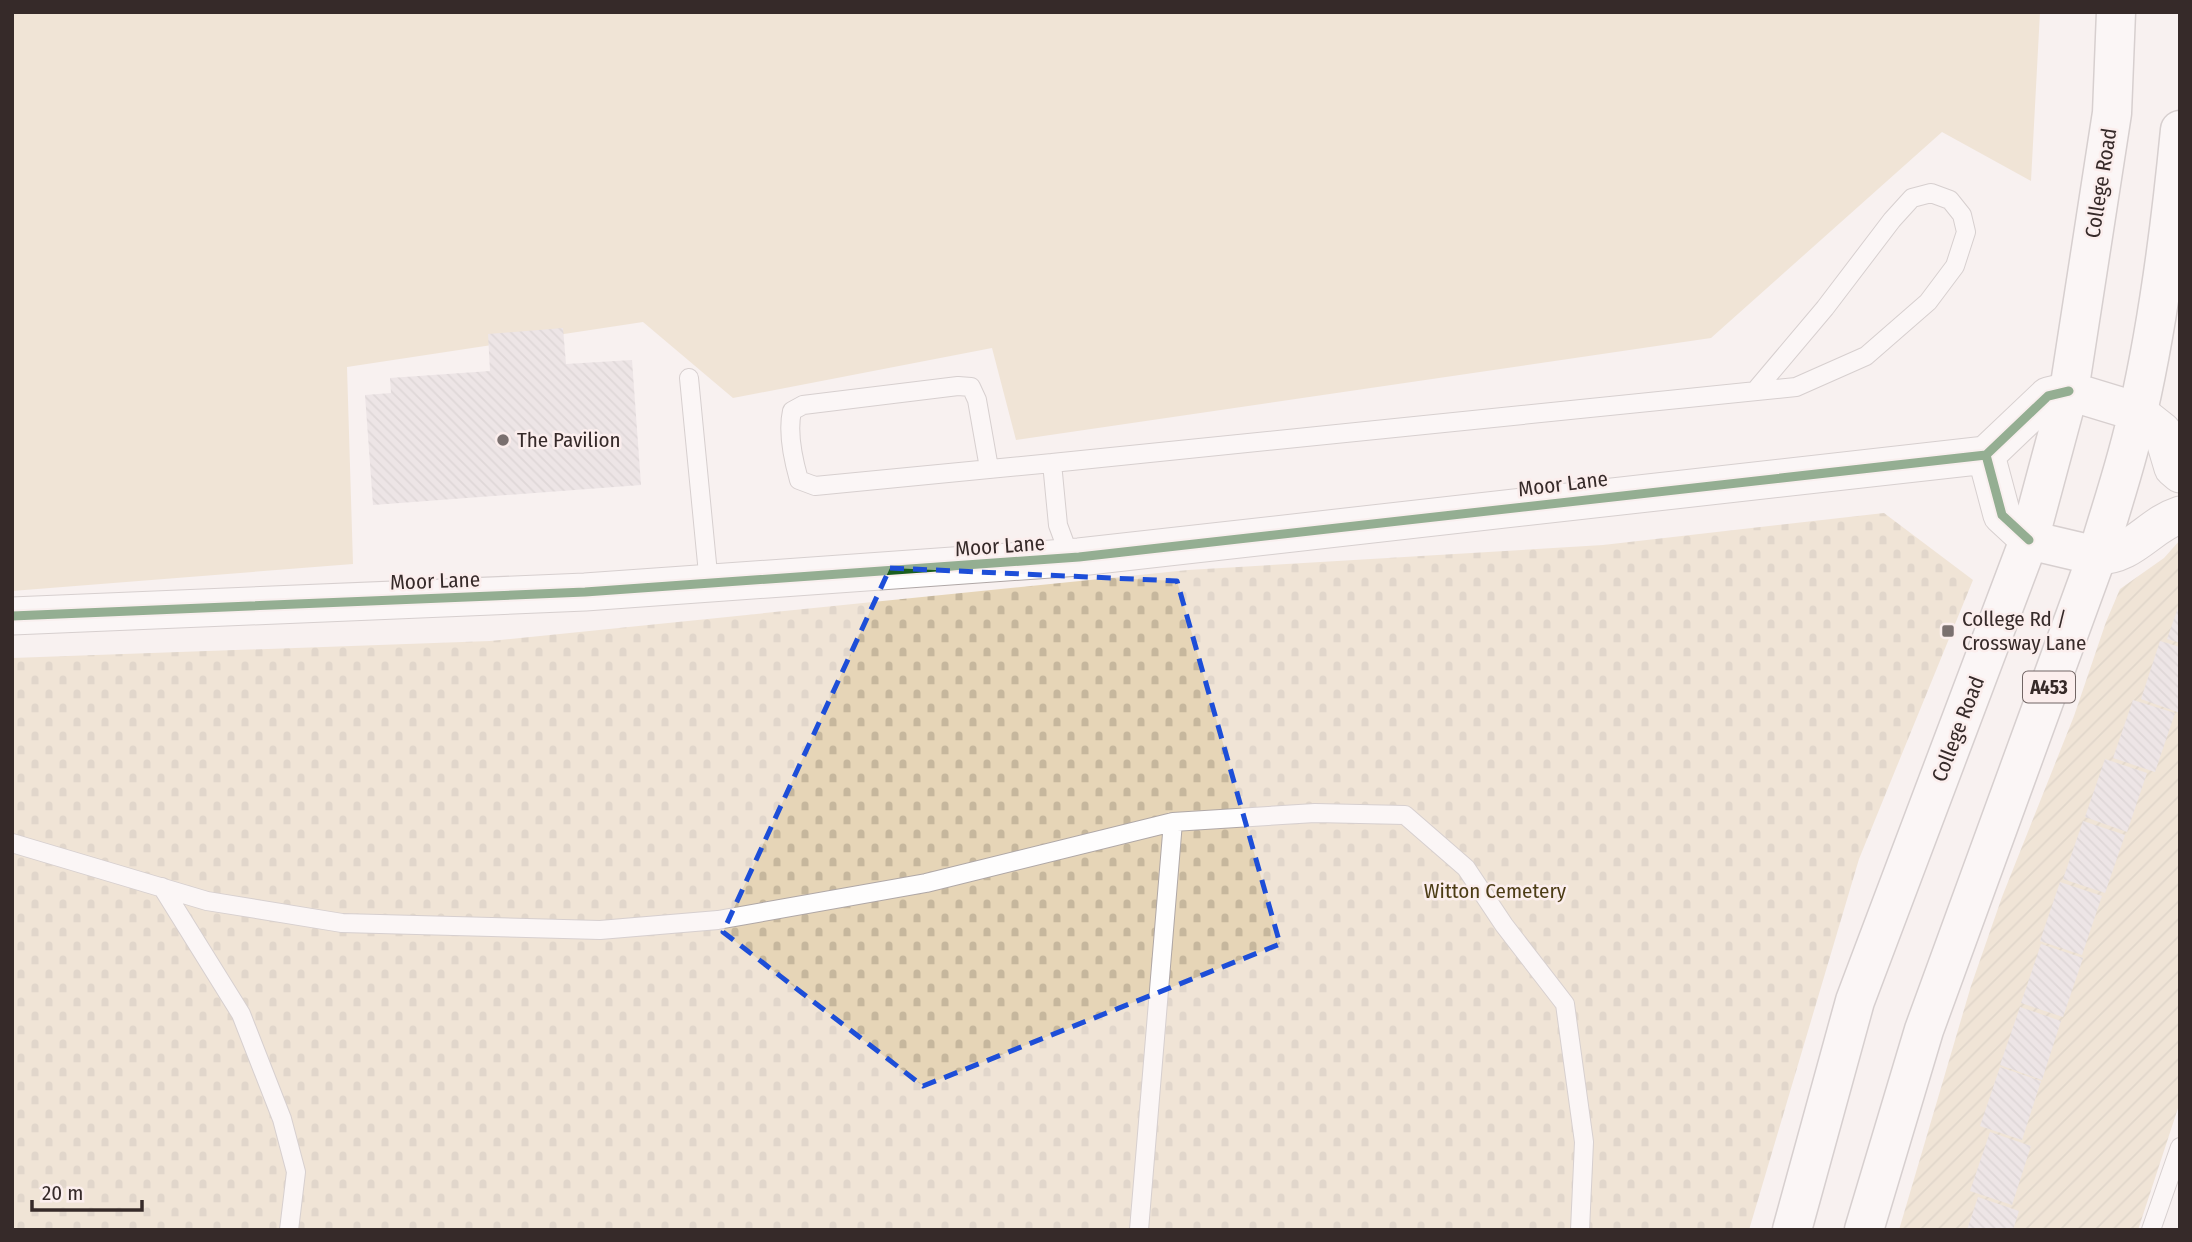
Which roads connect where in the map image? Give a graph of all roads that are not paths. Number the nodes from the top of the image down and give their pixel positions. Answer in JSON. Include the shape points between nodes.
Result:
{"nodes":[{"id":1,"x":2116,"y":12,"type":"edge"},
{"id":2,"x":2180,"y":130,"type":"edge"},
{"id":3,"x":689,"y":378,"type":"dead end"},
{"id":4,"x":1755,"y":391,"type":"junction"},
{"id":5,"x":2069,"y":391,"type":"junction"},
{"id":6,"x":2138,"y":412,"type":"junction"},
{"id":7,"x":1986,"y":455,"type":"junction"},
{"id":8,"x":1052,"y":463,"type":"junction"},
{"id":9,"x":989,"y":468,"type":"junction"},
{"id":10,"x":2180,"y":474,"type":"edge"},
{"id":11,"x":2180,"y":515,"type":"edge"},
{"id":12,"x":2029,"y":540,"type":"junction"},
{"id":13,"x":2097,"y":556,"type":"junction"},
{"id":14,"x":1079,"y":557,"type":"junction"},
{"id":15,"x":709,"y":584,"type":"junction"},
{"id":16,"x":12,"y":615,"type":"edge"},
{"id":17,"x":1173,"y":822,"type":"junction"},
{"id":18,"x":12,"y":843,"type":"edge"},
{"id":19,"x":162,"y":887,"type":"junction"},
{"id":20,"x":2180,"y":1147,"type":"edge"},
{"id":21,"x":289,"y":1230,"type":"edge"},
{"id":22,"x":1139,"y":1230,"type":"edge"},
{"id":23,"x":1580,"y":1230,"type":"edge"},
{"id":24,"x":1792,"y":1230,"type":"edge"},
{"id":25,"x":1864,"y":1230,"type":"edge"},
{"id":26,"x":2151,"y":1230,"type":"edge"}],
"edges":[{"from":1,"to":5,"type":"main road","name":"College Road","via":[[2112,113]]},
{"from":2,"to":6,"type":"main road","number":"A453","via":[[2171,224]]},
{"from":3,"to":15,"type":"lane"},
{"from":4,"to":4,"type":"lane","via":[[1796,387],[1866,356],[1928,302],[1955,266],[1966,232],[1962,215],[1950,200],[1931,192],[1912,198]]},
{"from":4,"to":8,"type":"lane"},
{"from":5,"to":6,"type":"main road"},
{"from":5,"to":7,"type":"street","via":[[2048,396]]},
{"from":5,"to":12,"type":"main road","name":"College Road"},
{"from":6,"to":10,"type":"street","via":[[2162,431],[2173,468]]},
{"from":6,"to":13,"type":"main road","number":"A453"},
{"from":7,"to":12,"type":"street","via":[[2002,515]]},
{"from":7,"to":14,"type":"street","name":"Moor Lane"},
{"from":8,"to":9,"type":"lane"},
{"from":8,"to":14,"type":"lane","via":[[1058,525],[1065,544]]},
{"from":9,"to":9,"type":"lane","via":[[815,486],[799,480],[792,411],[803,405],[971,387]]},
{"from":11,"to":13,"type":"street","via":[[2112,556]]},
{"from":12,"to":13,"type":"main road"},
{"from":12,"to":24,"type":"main road","name":"College Road","via":[[1855,1001]]},
{"from":13,"to":25,"type":"main road","number":"A453","via":[[1924,1030]]},
{"from":14,"to":15,"type":"street","name":"Moor Lane"},
{"from":15,"to":16,"type":"street","name":"Moor Lane"},
{"from":17,"to":19,"type":"lane","via":[[926,883],[718,920],[600,930],[342,923],[207,901]]},
{"from":17,"to":22,"type":"lane"},
{"from":17,"to":23,"type":"lane","via":[[1315,813],[1405,815],[1466,868],[1565,1004],[1584,1142]]},
{"from":18,"to":19,"type":"lane"},
{"from":19,"to":21,"type":"lane","via":[[241,1014],[282,1119],[296,1172]]},
{"from":20,"to":26,"type":"lane"}]}
